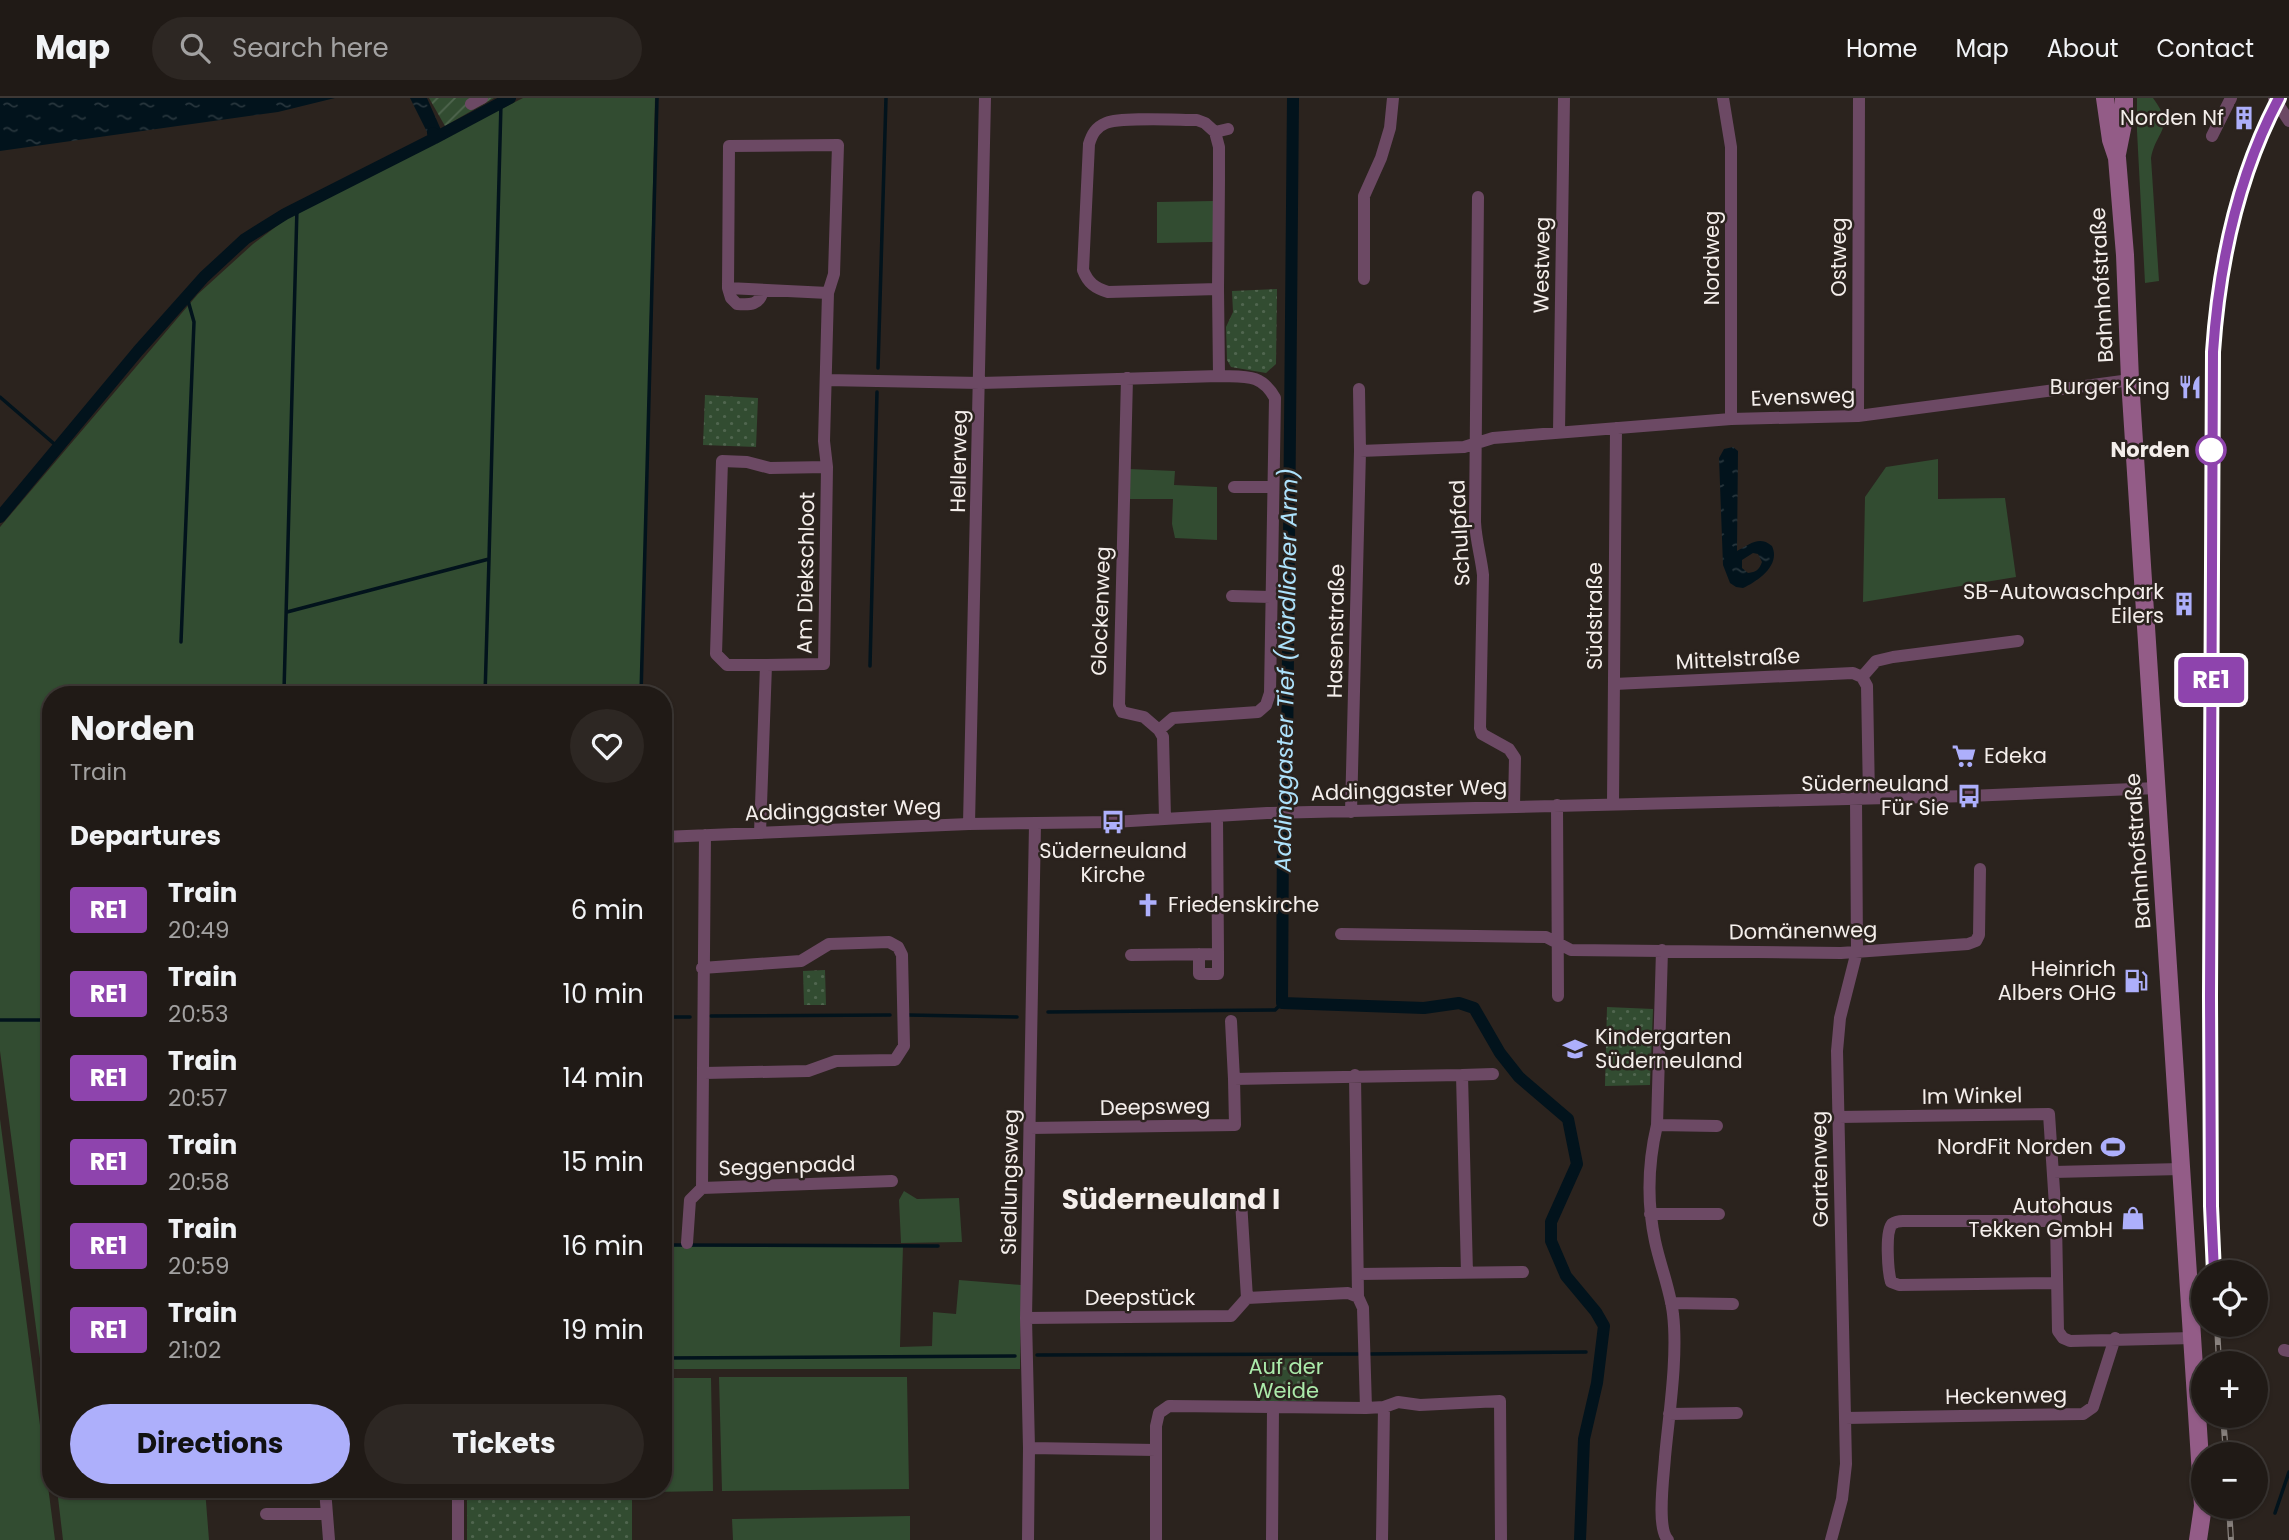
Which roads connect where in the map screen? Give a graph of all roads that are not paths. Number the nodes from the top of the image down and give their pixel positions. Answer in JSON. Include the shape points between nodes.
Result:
{"nodes":[{"id":1,"x":985,"y":98,"type":"edge"},
{"id":2,"x":1393,"y":98,"type":"edge"},
{"id":3,"x":1564,"y":98,"type":"edge"},
{"id":4,"x":1723,"y":98,"type":"edge"},
{"id":5,"x":1858,"y":98,"type":"edge"},
{"id":6,"x":2105,"y":98,"type":"edge"},
{"id":7,"x":2124,"y":98,"type":"edge"},
{"id":8,"x":2231,"y":98,"type":"edge"},
{"id":9,"x":2274,"y":98,"type":"edge"},
{"id":10,"x":2289,"y":121,"type":"edge"},
{"id":11,"x":2212,"y":136,"type":"dead end"},
{"id":12,"x":2117,"y":158,"type":"junction"},
{"id":13,"x":1478,"y":197,"type":"dead end"},
{"id":14,"x":1364,"y":279,"type":"dead end"},
{"id":15,"x":1218,"y":289,"type":"junction"},
{"id":16,"x":828,"y":293,"type":"junction"},
{"id":17,"x":1219,"y":376,"type":"junction"},
{"id":18,"x":1127,"y":379,"type":"junction"},
{"id":19,"x":826,"y":380,"type":"junction"},
{"id":20,"x":2130,"y":380,"type":"junction"},
{"id":21,"x":980,"y":383,"type":"junction"},
{"id":22,"x":1359,"y":389,"type":"dead end"},
{"id":23,"x":1858,"y":416,"type":"junction"},
{"id":24,"x":1731,"y":419,"type":"junction"},
{"id":25,"x":1616,"y":428,"type":"junction"},
{"id":26,"x":1559,"y":432,"type":"junction"},
{"id":27,"x":1477,"y":443,"type":"junction"},
{"id":28,"x":1360,"y":452,"type":"junction"},
{"id":29,"x":827,"y":461,"type":"junction"},
{"id":30,"x":1234,"y":487,"type":"dead end"},
{"id":31,"x":1273,"y":487,"type":"junction"},
{"id":32,"x":1231,"y":596,"type":"dead end"},
{"id":33,"x":1272,"y":597,"type":"junction"},
{"id":34,"x":2018,"y":640,"type":"dead end"},
{"id":35,"x":766,"y":665,"type":"junction"},
{"id":36,"x":1862,"y":677,"type":"junction"},
{"id":37,"x":1614,"y":684,"type":"junction"},
{"id":38,"x":1159,"y":730,"type":"junction"},
{"id":39,"x":2157,"y":788,"type":"junction"},
{"id":40,"x":1862,"y":798,"type":"junction"},
{"id":41,"x":1613,"y":804,"type":"junction"},
{"id":42,"x":1557,"y":805,"type":"junction"},
{"id":43,"x":1514,"y":806,"type":"junction"},
{"id":44,"x":1351,"y":812,"type":"junction"},
{"id":45,"x":1217,"y":816,"type":"junction"},
{"id":46,"x":1165,"y":818,"type":"junction"},
{"id":47,"x":969,"y":824,"type":"junction"},
{"id":48,"x":1035,"y":824,"type":"junction"},
{"id":49,"x":760,"y":833,"type":"junction"},
{"id":50,"x":705,"y":835,"type":"junction"},
{"id":51,"x":672,"y":837,"type":"edge"},
{"id":52,"x":1980,"y":869,"type":"dead end"},
{"id":53,"x":1341,"y":934,"type":"dead end"},
{"id":54,"x":1559,"y":944,"type":"junction"},
{"id":55,"x":1662,"y":950,"type":"junction"},
{"id":56,"x":1857,"y":951,"type":"junction"},
{"id":57,"x":1199,"y":954,"type":"junction"},
{"id":58,"x":1218,"y":954,"type":"junction"},
{"id":59,"x":1131,"y":955,"type":"dead end"},
{"id":60,"x":702,"y":968,"type":"junction"},
{"id":61,"x":1558,"y":996,"type":"dead end"},
{"id":62,"x":1231,"y":1021,"type":"dead end"},
{"id":63,"x":704,"y":1073,"type":"junction"},
{"id":64,"x":1493,"y":1074,"type":"dead end"},
{"id":65,"x":1355,"y":1075,"type":"junction"},
{"id":66,"x":1462,"y":1075,"type":"junction"},
{"id":67,"x":1234,"y":1079,"type":"junction"},
{"id":68,"x":1838,"y":1117,"type":"junction"},
{"id":69,"x":1657,"y":1125,"type":"junction"},
{"id":70,"x":1717,"y":1126,"type":"dead end"},
{"id":71,"x":1030,"y":1128,"type":"junction"},
{"id":72,"x":2181,"y":1170,"type":"junction"},
{"id":73,"x":2053,"y":1172,"type":"junction"},
{"id":74,"x":892,"y":1181,"type":"dead end"},
{"id":75,"x":702,"y":1188,"type":"junction"},
{"id":76,"x":1241,"y":1201,"type":"dead end"},
{"id":77,"x":1650,"y":1214,"type":"junction"},
{"id":78,"x":1719,"y":1214,"type":"dead end"},
{"id":79,"x":2056,"y":1221,"type":"junction"},
{"id":80,"x":687,"y":1243,"type":"dead end"},
{"id":81,"x":1467,"y":1272,"type":"junction"},
{"id":82,"x":1524,"y":1272,"type":"dead end"},
{"id":83,"x":1358,"y":1274,"type":"junction"},
{"id":84,"x":2057,"y":1283,"type":"junction"},
{"id":85,"x":1358,"y":1297,"type":"junction"},
{"id":86,"x":1247,"y":1298,"type":"junction"},
{"id":87,"x":1671,"y":1303,"type":"junction"},
{"id":88,"x":1732,"y":1304,"type":"dead end"},
{"id":89,"x":1026,"y":1318,"type":"junction"},
{"id":90,"x":2115,"y":1338,"type":"junction"},
{"id":91,"x":2193,"y":1338,"type":"junction"},
{"id":92,"x":1273,"y":1407,"type":"junction"},
{"id":93,"x":1384,"y":1407,"type":"junction"},
{"id":94,"x":1366,"y":1408,"type":"junction"},
{"id":95,"x":1737,"y":1413,"type":"dead end"},
{"id":96,"x":1669,"y":1414,"type":"junction"},
{"id":97,"x":1845,"y":1418,"type":"junction"},
{"id":98,"x":1029,"y":1448,"type":"junction"},
{"id":99,"x":1156,"y":1450,"type":"junction"},
{"id":100,"x":325,"y":1498,"type":"edge"},
{"id":101,"x":458,"y":1498,"type":"edge"},
{"id":102,"x":266,"y":1514,"type":"dead end"},
{"id":103,"x":325,"y":1514,"type":"junction"},
{"id":104,"x":328,"y":1540,"type":"edge"},
{"id":105,"x":458,"y":1540,"type":"edge"},
{"id":106,"x":1027,"y":1540,"type":"edge"},
{"id":107,"x":1156,"y":1540,"type":"edge"},
{"id":108,"x":1272,"y":1540,"type":"edge"},
{"id":109,"x":1382,"y":1540,"type":"edge"},
{"id":110,"x":1501,"y":1540,"type":"edge"},
{"id":111,"x":1668,"y":1540,"type":"edge"},
{"id":112,"x":1831,"y":1540,"type":"edge"},
{"id":113,"x":2198,"y":1540,"type":"edge"}],
"edges":[{"from":1,"to":21,"type":"street","name":"Hellerweg"},
{"from":2,"to":14,"type":"street","via":[[1390,128],[1364,196]]},
{"from":3,"to":26,"type":"street","name":"Westweg"},
{"from":4,"to":24,"type":"street","name":"Nordweg","via":[[1731,147]]},
{"from":5,"to":23,"type":"street","name":"Ostweg"},
{"from":6,"to":12,"type":"main road","name":"Bahnhofstraße"},
{"from":7,"to":12,"type":"main road","name":"Bahnhofstraße"},
{"from":8,"to":11,"type":"street"},
{"from":9,"to":10,"type":"street"},
{"from":12,"to":20,"type":"main road","name":"Bahnhofstraße"},
{"from":13,"to":27,"type":"street","name":"Schulpfad"},
{"from":15,"to":15,"type":"street","via":[[1108,292],[1087,280],[1083,270],[1089,144],[1098,127],[1114,121],[1197,120],[1221,130]]},
{"from":15,"to":17,"type":"street"},
{"from":16,"to":16,"type":"street","name":"Am Diekschloot","via":[[728,288],[729,146],[838,145],[834,274]]},
{"from":16,"to":19,"type":"street","name":"Am Diekschloot"},
{"from":17,"to":18,"type":"street"},
{"from":17,"to":31,"type":"street","via":[[1255,377],[1275,398]]},
{"from":18,"to":21,"type":"street"},
{"from":18,"to":38,"type":"street","name":"Glockenweg","via":[[1119,705],[1122,712],[1144,717]]},
{"from":19,"to":21,"type":"street"},
{"from":19,"to":29,"type":"street","name":"Am Diekschloot"},
{"from":20,"to":23,"type":"street","name":"Evensweg"},
{"from":20,"to":39,"type":"main road","name":"Bahnhofstraße"},
{"from":21,"to":47,"type":"street","name":"Hellerweg"},
{"from":22,"to":28,"type":"street","name":"Hasenstraße"},
{"from":23,"to":24,"type":"street","name":"Evensweg"},
{"from":24,"to":25,"type":"street","name":"Evensweg"},
{"from":25,"to":26,"type":"street","name":"Evensweg"},
{"from":25,"to":37,"type":"street","name":"Südstraße"},
{"from":26,"to":27,"type":"street","name":"Evensweg"},
{"from":27,"to":28,"type":"street"},
{"from":27,"to":43,"type":"street","name":"Schulpfad","via":[[1476,541],[1483,575],[1480,728],[1516,758]]},
{"from":28,"to":44,"type":"street","name":"Hasenstraße"},
{"from":29,"to":35,"type":"street","name":"Am Diekschloot","via":[[824,664]]},
{"from":29,"to":35,"type":"street","via":[[770,468],[722,461],[716,654],[727,665]]},
{"from":30,"to":31,"type":"street"},
{"from":31,"to":33,"type":"street"},
{"from":32,"to":33,"type":"street"},
{"from":33,"to":38,"type":"street","via":[[1266,705],[1258,712],[1172,718]]},
{"from":34,"to":36,"type":"street","via":[[1876,661]]},
{"from":35,"to":49,"type":"street"},
{"from":36,"to":37,"type":"street","name":"Mittelstraße","via":[[1853,673]]},
{"from":36,"to":40,"type":"street","via":[[1867,686]]},
{"from":37,"to":41,"type":"street","name":"Südstraße"},
{"from":38,"to":46,"type":"street","via":[[1163,737]]},
{"from":39,"to":40,"type":"street","name":"Addinggaster Weg"},
{"from":39,"to":72,"type":"main road","name":"Bahnhofstraße"},
{"from":40,"to":41,"type":"street","name":"Addinggaster Weg"},
{"from":40,"to":56,"type":"street","name":"Gartenweg"},
{"from":41,"to":42,"type":"street","name":"Addinggaster Weg"},
{"from":42,"to":43,"type":"street","name":"Addinggaster Weg"},
{"from":42,"to":54,"type":"street"},
{"from":43,"to":44,"type":"street","name":"Addinggaster Weg"},
{"from":44,"to":45,"type":"street","name":"Addinggaster Weg"},
{"from":45,"to":46,"type":"street","name":"Addinggaster Weg"},
{"from":45,"to":58,"type":"street"},
{"from":46,"to":48,"type":"street","name":"Addinggaster Weg"},
{"from":47,"to":48,"type":"street","name":"Addinggaster Weg"},
{"from":47,"to":49,"type":"street","name":"Addinggaster Weg"},
{"from":48,"to":71,"type":"street","name":"Siedlungsweg"},
{"from":49,"to":50,"type":"street","name":"Addinggaster Weg"},
{"from":50,"to":51,"type":"street","name":"Addinggaster Weg"},
{"from":50,"to":60,"type":"street"},
{"from":52,"to":56,"type":"street","name":"Domänenweg","via":[[1976,941]]},
{"from":53,"to":54,"type":"street","name":"Domänenweg","via":[[1546,937]]},
{"from":54,"to":55,"type":"street","name":"Domänenweg","via":[[1572,950]]},
{"from":54,"to":61,"type":"street"},
{"from":55,"to":56,"type":"street","name":"Domänenweg"},
{"from":55,"to":69,"type":"street"},
{"from":56,"to":68,"type":"street","name":"Gartenweg","via":[[1840,1018]]},
{"from":57,"to":58,"type":"street"},
{"from":57,"to":58,"type":"street","via":[[1199,974],[1218,974]]},
{"from":57,"to":59,"type":"street"},
{"from":60,"to":63,"type":"street"},
{"from":60,"to":63,"type":"street","via":[[801,961],[829,944],[889,942],[902,955],[904,1036],[904,1046],[895,1060],[836,1060],[808,1071]]},
{"from":62,"to":67,"type":"street","name":"Deepsweg"},
{"from":63,"to":75,"type":"street"},
{"from":64,"to":66,"type":"street","name":"Deepsweg"},
{"from":65,"to":66,"type":"street","name":"Deepsweg"},
{"from":65,"to":67,"type":"street","name":"Deepsweg"},
{"from":65,"to":83,"type":"street"},
{"from":66,"to":81,"type":"street"},
{"from":67,"to":71,"type":"street","name":"Deepsweg","via":[[1235,1125]]},
{"from":68,"to":73,"type":"street","name":"Im Winkel","via":[[2049,1114]]},
{"from":68,"to":97,"type":"street","name":"Gartenweg"},
{"from":69,"to":70,"type":"street"},
{"from":69,"to":77,"type":"street"},
{"from":71,"to":89,"type":"street","name":"Siedlungsweg"},
{"from":72,"to":73,"type":"street"},
{"from":72,"to":91,"type":"main road","name":"Bahnhofstraße"},
{"from":73,"to":79,"type":"street"},
{"from":74,"to":75,"type":"street","name":"Seggenpadd"},
{"from":75,"to":80,"type":"street","name":"Seggenpadd","via":[[690,1200]]},
{"from":76,"to":86,"type":"street"},
{"from":77,"to":78,"type":"street"},
{"from":77,"to":87,"type":"street"},
{"from":79,"to":84,"type":"street"},
{"from":79,"to":84,"type":"street","via":[[1894,1222],[1888,1251],[1891,1282],[1899,1285]]},
{"from":81,"to":82,"type":"street"},
{"from":81,"to":83,"type":"street"},
{"from":83,"to":85,"type":"street"},
{"from":84,"to":90,"type":"street","via":[[2058,1331],[2063,1338]]},
{"from":85,"to":86,"type":"street","via":[[1348,1293]]},
{"from":85,"to":94,"type":"street","via":[[1363,1308]]},
{"from":86,"to":89,"type":"street","name":"Deepstück","via":[[1231,1317]]},
{"from":87,"to":88,"type":"street"},
{"from":87,"to":96,"type":"street","via":[[1674,1348]]},
{"from":89,"to":98,"type":"street","name":"Siedlungsweg"},
{"from":90,"to":91,"type":"street"},
{"from":90,"to":97,"type":"street","name":"Heckenweg","via":[[2093,1407],[2083,1414]]},
{"from":91,"to":113,"type":"main road","name":"Bahnhofstraße","via":[[2203,1506]]},
{"from":92,"to":94,"type":"street"},
{"from":92,"to":99,"type":"street","via":[[1169,1406],[1159,1413]]},
{"from":92,"to":108,"type":"street"},
{"from":93,"to":94,"type":"street"},
{"from":93,"to":109,"type":"street"},
{"from":93,"to":110,"type":"street","via":[[1398,1402],[1500,1401]]},
{"from":95,"to":96,"type":"street"},
{"from":96,"to":111,"type":"street","via":[[1663,1498],[1663,1533]]},
{"from":97,"to":112,"type":"street","name":"Gartenweg","via":[[1842,1499]]},
{"from":98,"to":99,"type":"street"},
{"from":98,"to":106,"type":"street","name":"Siedlungsweg"},
{"from":99,"to":107,"type":"street"},
{"from":100,"to":103,"type":"street"},
{"from":101,"to":105,"type":"street"},
{"from":102,"to":103,"type":"street"},
{"from":103,"to":104,"type":"street"}]}
